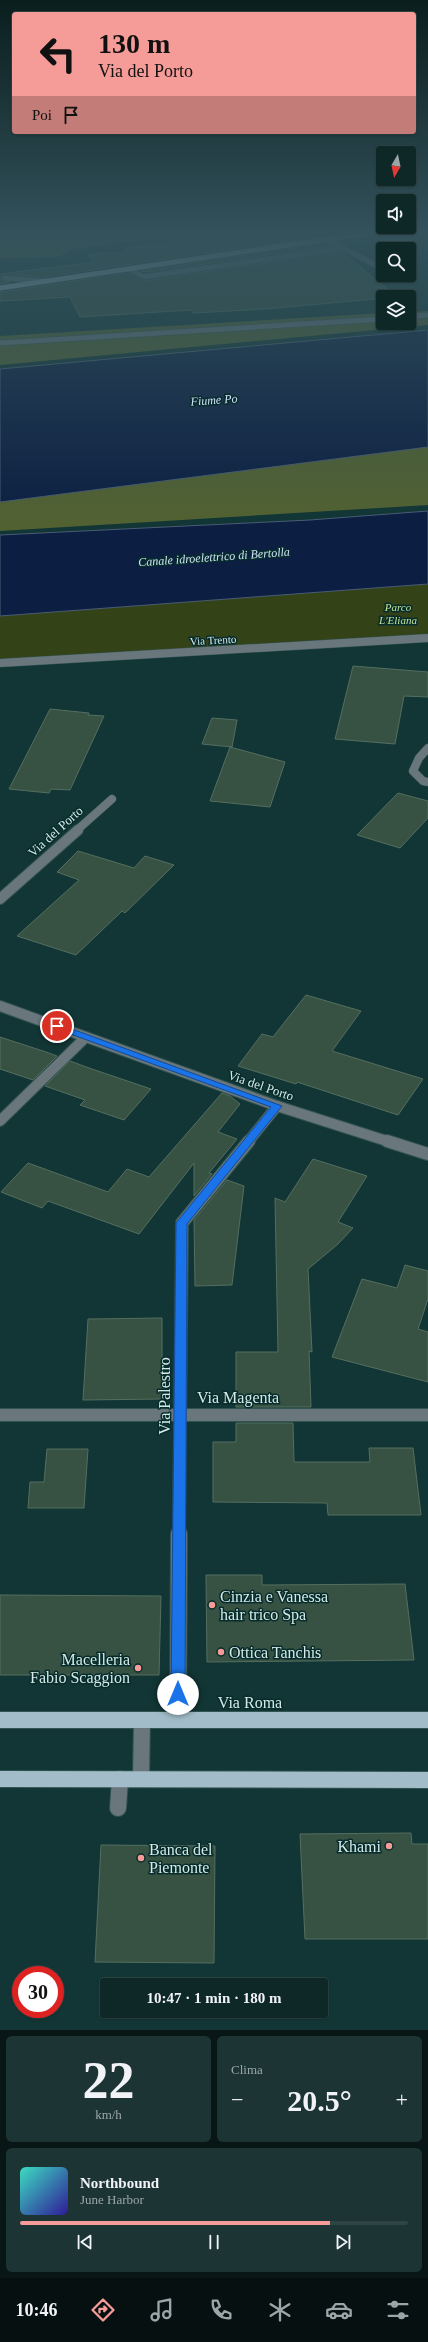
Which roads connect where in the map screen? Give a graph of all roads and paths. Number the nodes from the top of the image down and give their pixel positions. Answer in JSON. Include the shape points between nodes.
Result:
{"nodes":[{"id":1,"x":244,"y":328,"type":"edge"},
{"id":2,"x":0,"y":343,"type":"edge"},
{"id":3,"x":428,"y":638,"type":"edge"},
{"id":4,"x":201,"y":652,"type":"junction"},
{"id":5,"x":204,"y":660,"type":"dead end"},
{"id":6,"x":0,"y":663,"type":"edge"},
{"id":7,"x":428,"y":748,"type":"edge"},
{"id":8,"x":428,"y":782,"type":"edge"},
{"id":9,"x":112,"y":799,"type":"dead end"},
{"id":10,"x":0,"y":899,"type":"edge"},
{"id":11,"x":0,"y":1006,"type":"edge"},
{"id":12,"x":86,"y":1037,"type":"junction"},
{"id":13,"x":277,"y":1106,"type":"junction"},
{"id":14,"x":0,"y":1121,"type":"edge"},
{"id":15,"x":428,"y":1154,"type":"edge"},
{"id":16,"x":181,"y":1414,"type":"junction"},
{"id":17,"x":0,"y":1415,"type":"edge"},
{"id":18,"x":428,"y":1415,"type":"edge"},
{"id":19,"x":0,"y":1720,"type":"edge"},
{"id":20,"x":142,"y":1720,"type":"junction"},
{"id":21,"x":178,"y":1720,"type":"junction"},
{"id":22,"x":428,"y":1720,"type":"edge"},
{"id":23,"x":0,"y":1779,"type":"edge"},
{"id":24,"x":120,"y":1779,"type":"junction"},
{"id":25,"x":141,"y":1779,"type":"junction"},
{"id":26,"x":428,"y":1780,"type":"edge"},
{"id":27,"x":118,"y":1808,"type":"dead end"}],
"edges":[{"from":1,"to":2,"type":"street"},
{"from":3,"to":4,"type":"street","name":"Via Trento"},
{"from":4,"to":5,"type":"street"},
{"from":4,"to":6,"type":"street","name":"Via Trento","via":[[79,663]]},
{"from":7,"to":8,"type":"street","via":[[419,758],[413,771],[423,781]]},
{"from":9,"to":10,"type":"street","name":"Via del Porto"},
{"from":11,"to":12,"type":"street","name":"Via del Porto"},
{"from":12,"to":13,"type":"street","name":"Via del Porto"},
{"from":12,"to":14,"type":"street"},
{"from":13,"to":15,"type":"street","name":"Via del Porto"},
{"from":13,"to":16,"type":"street","name":"Via Palestro","via":[[182,1223]]},
{"from":16,"to":17,"type":"street","name":"Via Magenta"},
{"from":16,"to":18,"type":"street","name":"Via Magenta"},
{"from":16,"to":21,"type":"street","name":"Via Palestro"},
{"from":19,"to":20,"type":"main road","name":"Via Roma"},
{"from":20,"to":21,"type":"main road","name":"Via Roma"},
{"from":20,"to":25,"type":"street"},
{"from":21,"to":22,"type":"main road","name":"Via Roma"},
{"from":23,"to":24,"type":"main road"},
{"from":24,"to":25,"type":"main road"},
{"from":24,"to":27,"type":"street"},
{"from":25,"to":26,"type":"main road"}]}
